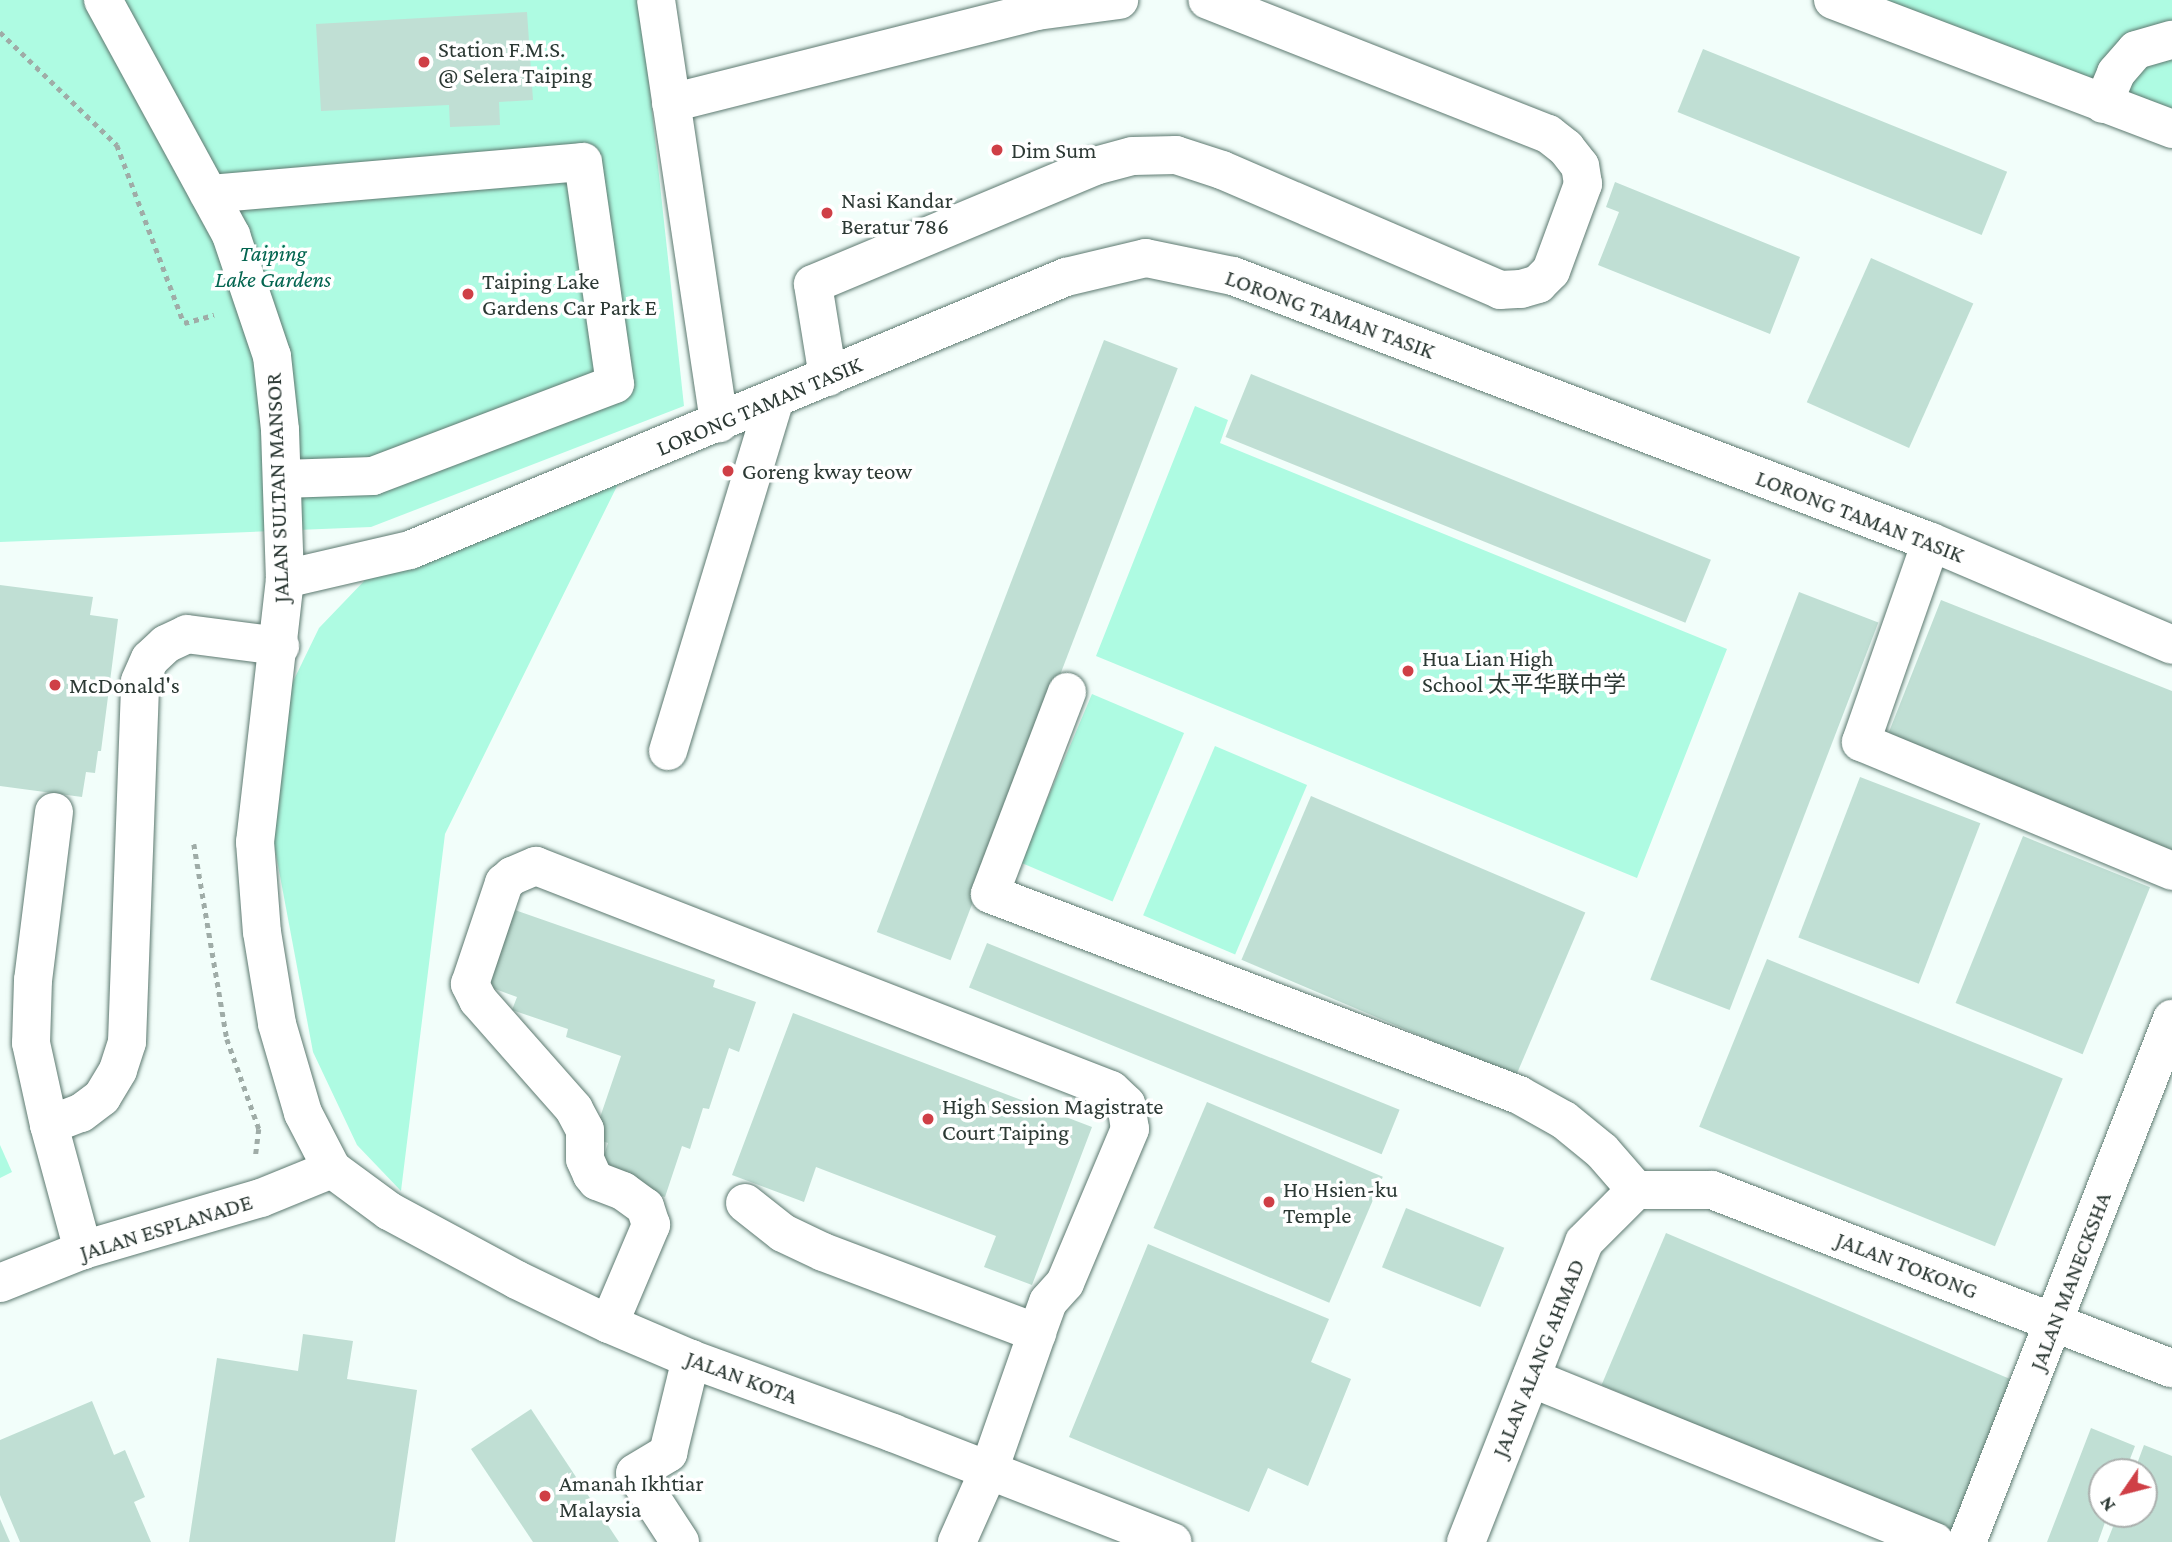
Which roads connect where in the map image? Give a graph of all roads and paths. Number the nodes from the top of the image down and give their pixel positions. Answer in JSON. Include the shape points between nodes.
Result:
{"nodes":[{"id":1,"x":103,"y":0,"type":"edge"},
{"id":2,"x":656,"y":0,"type":"edge"},
{"id":3,"x":1119,"y":0,"type":"edge"},
{"id":4,"x":1207,"y":0,"type":"edge"},
{"id":5,"x":1833,"y":0,"type":"edge"},
{"id":6,"x":1035,"y":6,"type":"edge"},
{"id":7,"x":0,"y":32,"type":"edge"},
{"id":8,"x":2172,"y":40,"type":"edge"},
{"id":9,"x":671,"y":103,"type":"junction"},
{"id":10,"x":2103,"y":104,"type":"junction"},
{"id":11,"x":2172,"y":129,"type":"edge"},
{"id":12,"x":209,"y":194,"type":"junction"},
{"id":13,"x":255,"y":303,"type":"junction"},
{"id":14,"x":828,"y":377,"type":"junction"},
{"id":15,"x":775,"y":399,"type":"junction"},
{"id":16,"x":719,"y":424,"type":"junction"},
{"id":17,"x":282,"y":479,"type":"junction"},
{"id":18,"x":1931,"y":542,"type":"junction"},
{"id":19,"x":285,"y":579,"type":"junction"},
{"id":20,"x":2172,"y":645,"type":"edge"},
{"id":21,"x":280,"y":646,"type":"junction"},
{"id":22,"x":1067,"y":692,"type":"dead end"},
{"id":23,"x":668,"y":751,"type":"dead end"},
{"id":24,"x":54,"y":812,"type":"dead end"},
{"id":25,"x":194,"y":844,"type":"dead end"},
{"id":26,"x":2172,"y":871,"type":"edge"},
{"id":27,"x":2172,"y":1019,"type":"edge"},
{"id":28,"x":49,"y":1125,"type":"junction"},
{"id":29,"x":248,"y":1164,"type":"dead end"},
{"id":30,"x":332,"y":1169,"type":"junction"},
{"id":31,"x":1636,"y":1190,"type":"junction"},
{"id":32,"x":745,"y":1203,"type":"dead end"},
{"id":33,"x":83,"y":1250,"type":"junction"},
{"id":34,"x":0,"y":1283,"type":"edge"},
{"id":35,"x":2054,"y":1322,"type":"junction"},
{"id":36,"x":609,"y":1324,"type":"junction"},
{"id":37,"x":1037,"y":1333,"type":"junction"},
{"id":38,"x":691,"y":1359,"type":"junction"},
{"id":39,"x":2172,"y":1368,"type":"edge"},
{"id":40,"x":1531,"y":1378,"type":"junction"},
{"id":41,"x":989,"y":1470,"type":"junction"},
{"id":42,"x":680,"y":1542,"type":"edge"},
{"id":43,"x":957,"y":1542,"type":"edge"},
{"id":44,"x":1173,"y":1542,"type":"edge"},
{"id":45,"x":1465,"y":1542,"type":"edge"},
{"id":46,"x":1935,"y":1542,"type":"edge"},
{"id":47,"x":1968,"y":1542,"type":"edge"}],
"edges":[{"from":1,"to":12,"type":"street","name":"JALAN SULTAN MANSOR"},
{"from":2,"to":9,"type":"street"},
{"from":3,"to":6,"type":"street"},
{"from":4,"to":14,"type":"street","via":[[1548,134],[1566,148],[1580,166],[1583,184],[1551,271],[1538,284],[1500,290],[1222,170],[1176,155],[1133,156],[1095,166],[813,284]]},
{"from":5,"to":10,"type":"street"},
{"from":6,"to":9,"type":"street"},
{"from":7,"to":13,"type":"path","via":[[117,145],[184,323]]},
{"from":8,"to":10,"type":"street","via":[[2136,50],[2116,73]]},
{"from":9,"to":16,"type":"street"},
{"from":10,"to":11,"type":"street"},
{"from":12,"to":13,"type":"street","name":"JALAN SULTAN MANSOR","via":[[231,235]]},
{"from":12,"to":17,"type":"street","via":[[583,162],[615,384],[373,475]]},
{"from":13,"to":17,"type":"street","name":"JALAN SULTAN MANSOR","via":[[272,356]]},
{"from":14,"to":15,"type":"street","name":"LORONG TAMAN TASIK"},
{"from":14,"to":18,"type":"street","name":"LORONG TAMAN TASIK","via":[[1066,277],[1146,258],[1233,276]]},
{"from":15,"to":16,"type":"street","name":"LORONG TAMAN TASIK"},
{"from":15,"to":23,"type":"street"},
{"from":16,"to":19,"type":"street","name":"LORONG TAMAN TASIK","via":[[410,551]]},
{"from":17,"to":19,"type":"street","name":"JALAN SULTAN MANSOR"},
{"from":18,"to":20,"type":"street","name":"LORONG TAMAN TASIK"},
{"from":18,"to":26,"type":"street","via":[[1861,742]]},
{"from":19,"to":21,"type":"street","name":"JALAN SULTAN MANSOR"},
{"from":21,"to":28,"type":"street","via":[[187,634],[150,659],[140,681],[127,1042],[102,1097],[81,1113]]},
{"from":21,"to":30,"type":"street","name":"JALAN SULTAN MANSOR","via":[[256,842],[262,932],[277,1024],[303,1113]]},
{"from":22,"to":31,"type":"street","via":[[990,894],[1519,1095],[1564,1119],[1602,1151]]},
{"from":24,"to":28,"type":"street","via":[[33,980],[31,1043]]},
{"from":25,"to":29,"type":"path","via":[[227,1039],[258,1129],[256,1156]]},
{"from":27,"to":35,"type":"street","name":"JALAN MANECKSHA"},
{"from":28,"to":33,"type":"street"},
{"from":30,"to":33,"type":"street","name":"JALAN ESPLANADE","via":[[261,1198]]},
{"from":30,"to":36,"type":"street","name":"JALAN KOTA","via":[[389,1211]]},
{"from":31,"to":35,"type":"street","name":"JALAN TOKONG","via":[[1712,1190]]},
{"from":31,"to":40,"type":"street","name":"JALAN ALANG AHMAD","via":[[1584,1242]]},
{"from":32,"to":37,"type":"street","via":[[783,1233],[823,1252]]},
{"from":33,"to":34,"type":"street","name":"JALAN ESPLANADE"},
{"from":35,"to":39,"type":"street","name":"JALAN TOKONG"},
{"from":35,"to":47,"type":"street","name":"JALAN MANECKSHA"},
{"from":36,"to":37,"type":"street","via":[[651,1225],[645,1207],[592,1175],[585,1158],[585,1130],[574,1109],[478,1000],[470,984],[504,883],[536,866],[1111,1090],[1126,1104],[1130,1129],[1065,1283],[1048,1302]]},
{"from":36,"to":38,"type":"street","name":"JALAN KOTA"},
{"from":37,"to":41,"type":"street"},
{"from":38,"to":41,"type":"street","name":"JALAN KOTA"},
{"from":38,"to":42,"type":"street","via":[[668,1453],[635,1472]]},
{"from":40,"to":45,"type":"street","name":"JALAN ALANG AHMAD"},
{"from":40,"to":46,"type":"street"},
{"from":41,"to":43,"type":"street"},
{"from":41,"to":44,"type":"street","name":"JALAN KOTA"}]}
